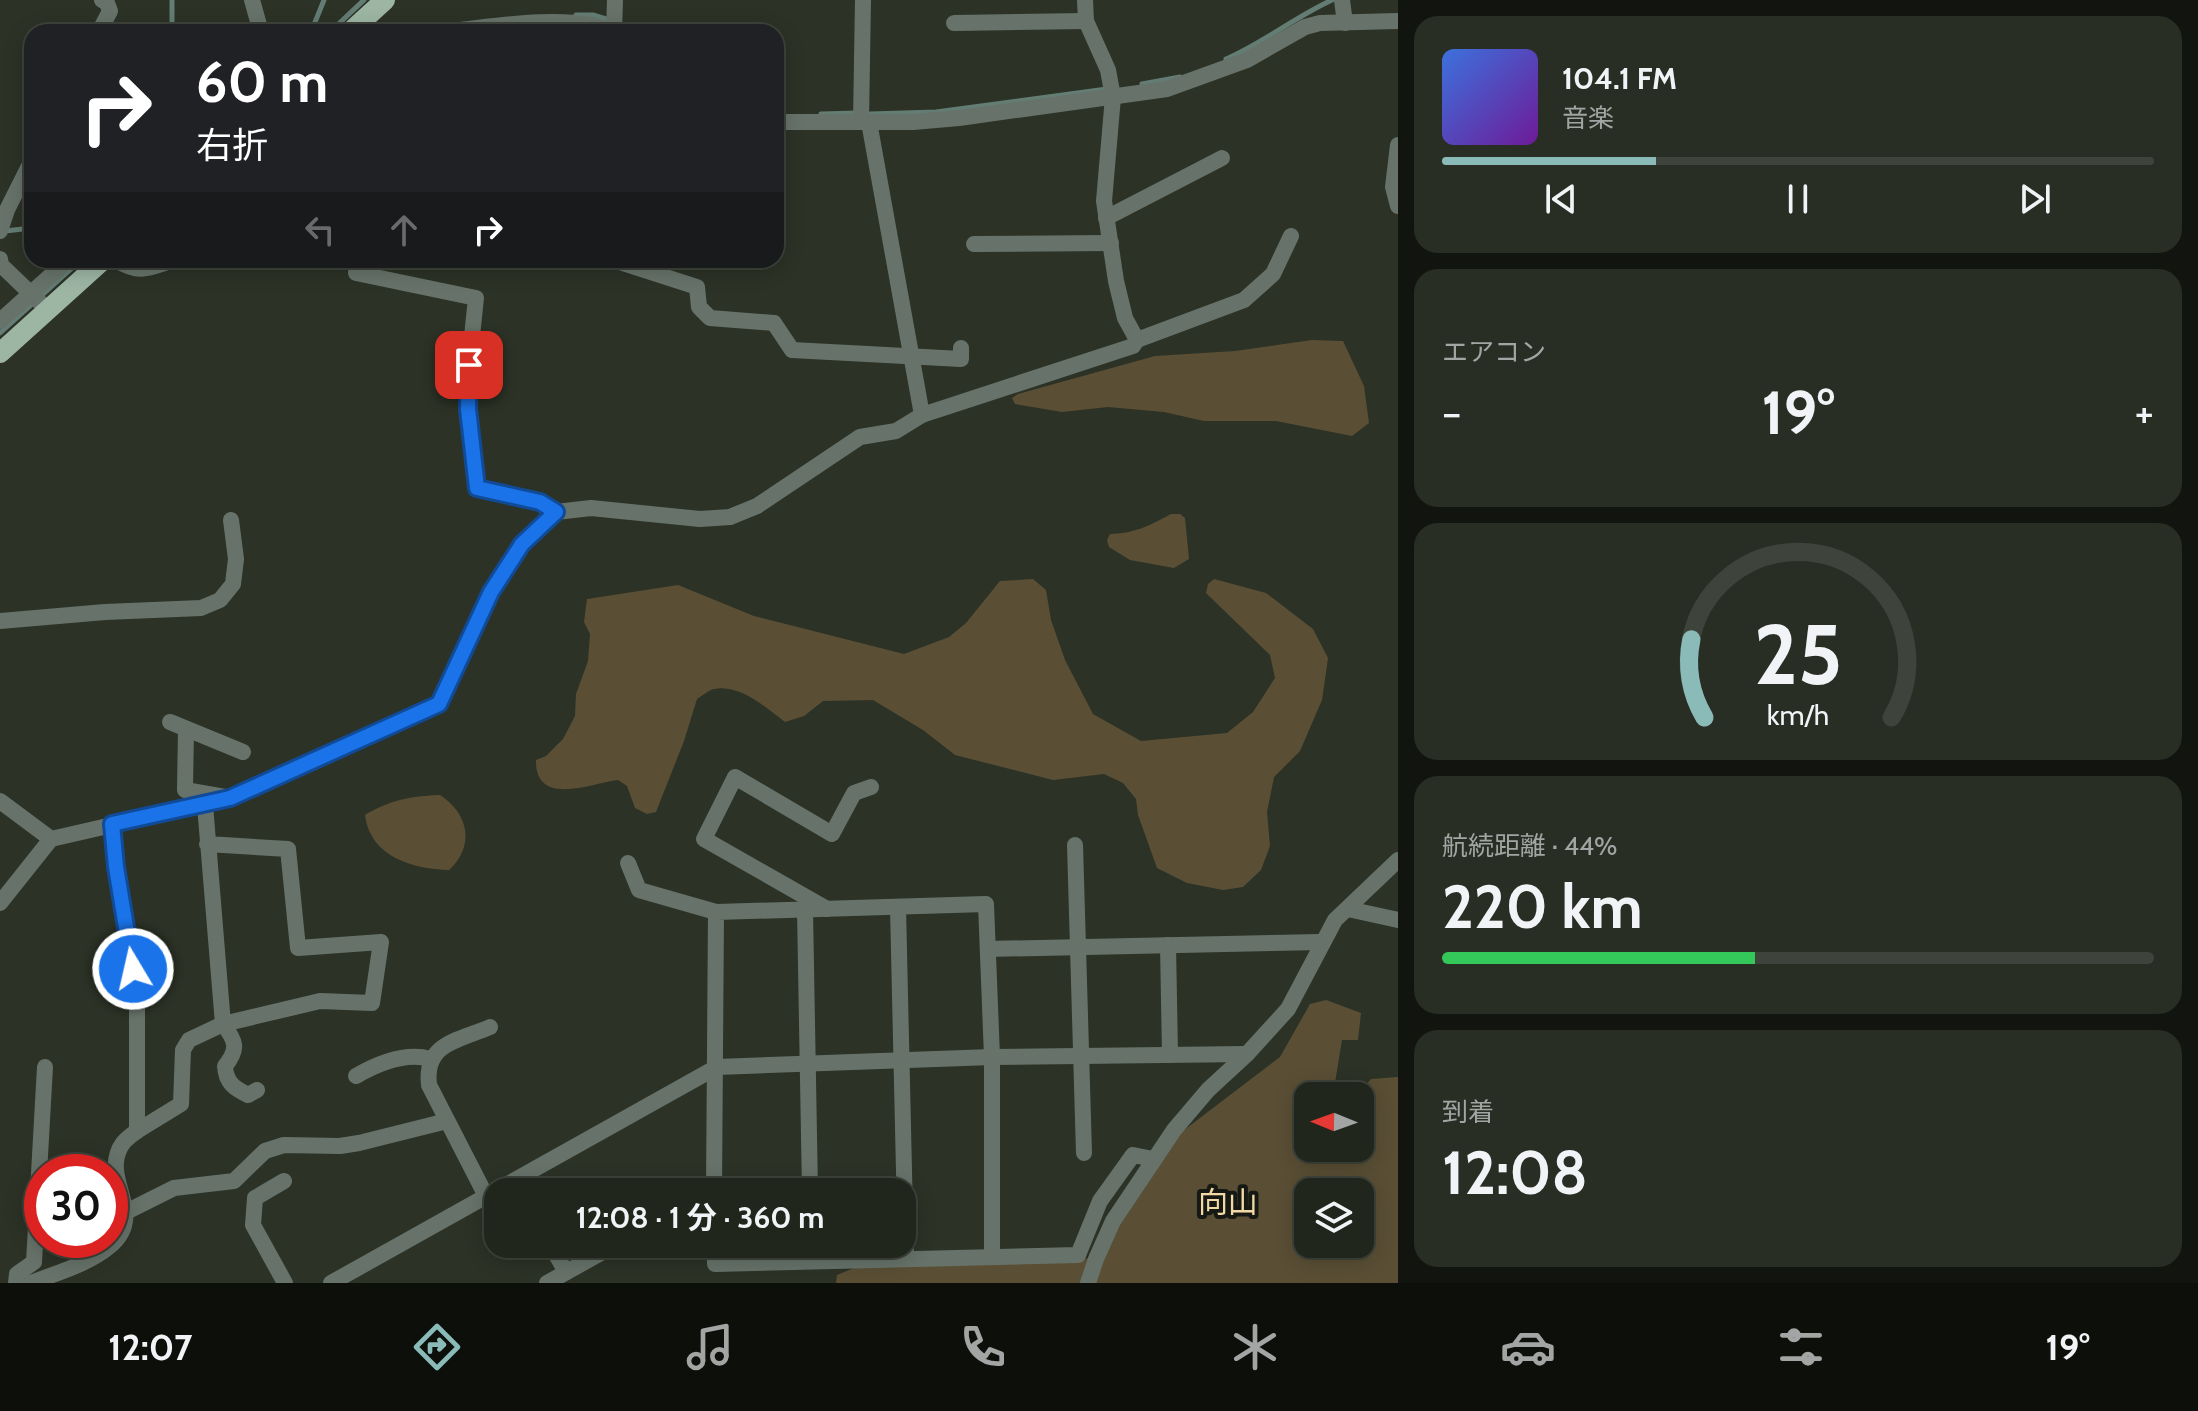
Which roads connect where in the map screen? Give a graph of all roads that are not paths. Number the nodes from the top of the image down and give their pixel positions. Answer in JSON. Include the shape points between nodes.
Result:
{"nodes":[{"id":1,"x":102,"y":0,"type":"edge"},
{"id":2,"x":252,"y":0,"type":"edge"},
{"id":3,"x":385,"y":0,"type":"edge"},
{"id":4,"x":615,"y":0,"type":"edge"},
{"id":5,"x":863,"y":0,"type":"edge"},
{"id":6,"x":1085,"y":0,"type":"edge"},
{"id":7,"x":1342,"y":0,"type":"edge"},
{"id":8,"x":1086,"y":21,"type":"junction"},
{"id":9,"x":1398,"y":21,"type":"edge"},
{"id":10,"x":954,"y":23,"type":"dead end"},
{"id":11,"x":1345,"y":23,"type":"junction"},
{"id":12,"x":103,"y":24,"type":"edge"},
{"id":13,"x":259,"y":24,"type":"edge"},
{"id":14,"x":359,"y":24,"type":"edge"},
{"id":15,"x":520,"y":24,"type":"edge"},
{"id":16,"x":591,"y":24,"type":"edge"},
{"id":17,"x":613,"y":24,"type":"edge"},
{"id":18,"x":1113,"y":97,"type":"junction"},
{"id":19,"x":784,"y":122,"type":"edge"},
{"id":20,"x":865,"y":122,"type":"junction"},
{"id":21,"x":1398,"y":145,"type":"edge"},
{"id":22,"x":1222,"y":158,"type":"dead end"},
{"id":23,"x":24,"y":177,"type":"edge"},
{"id":24,"x":1398,"y":206,"type":"edge"},
{"id":25,"x":1106,"y":218,"type":"junction"},
{"id":26,"x":0,"y":229,"type":"edge"},
{"id":27,"x":1291,"y":236,"type":"dead end"},
{"id":28,"x":1111,"y":243,"type":"junction"},
{"id":29,"x":974,"y":244,"type":"dead end"},
{"id":30,"x":0,"y":259,"type":"edge"},
{"id":31,"x":63,"y":268,"type":"edge"},
{"id":32,"x":91,"y":268,"type":"edge"},
{"id":33,"x":128,"y":268,"type":"edge"},
{"id":34,"x":149,"y":268,"type":"edge"},
{"id":35,"x":356,"y":268,"type":"edge"},
{"id":36,"x":638,"y":268,"type":"edge"},
{"id":37,"x":40,"y":301,"type":"junction"},
{"id":38,"x":0,"y":321,"type":"edge"},
{"id":39,"x":1137,"y":340,"type":"junction"},
{"id":40,"x":961,"y":348,"type":"dead end"},
{"id":41,"x":0,"y":353,"type":"edge"},
{"id":42,"x":911,"y":355,"type":"junction"},
{"id":43,"x":922,"y":415,"type":"junction"},
{"id":44,"x":556,"y":512,"type":"junction"},
{"id":45,"x":231,"y":520,"type":"dead end"},
{"id":46,"x":0,"y":621,"type":"edge"},
{"id":47,"x":243,"y":752,"type":"dead end"},
{"id":48,"x":871,"y":787,"type":"dead end"},
{"id":49,"x":230,"y":798,"type":"junction"},
{"id":50,"x":0,"y":801,"type":"edge"},
{"id":51,"x":205,"y":805,"type":"junction"},
{"id":52,"x":112,"y":824,"type":"junction"},
{"id":53,"x":51,"y":839,"type":"junction"},
{"id":54,"x":207,"y":844,"type":"junction"},
{"id":55,"x":1075,"y":845,"type":"dead end"},
{"id":56,"x":1398,"y":860,"type":"edge"},
{"id":57,"x":628,"y":863,"type":"dead end"},
{"id":58,"x":0,"y":903,"type":"edge"},
{"id":59,"x":898,"y":907,"type":"junction"},
{"id":60,"x":827,"y":909,"type":"junction"},
{"id":61,"x":1348,"y":909,"type":"junction"},
{"id":62,"x":805,"y":910,"type":"junction"},
{"id":63,"x":716,"y":912,"type":"junction"},
{"id":64,"x":1398,"y":920,"type":"edge"},
{"id":65,"x":1321,"y":942,"type":"junction"},
{"id":66,"x":1168,"y":945,"type":"junction"},
{"id":67,"x":1078,"y":947,"type":"junction"},
{"id":68,"x":988,"y":949,"type":"junction"},
{"id":69,"x":223,"y":1024,"type":"junction"},
{"id":70,"x":490,"y":1027,"type":"dead end"},
{"id":71,"x":1247,"y":1054,"type":"junction"},
{"id":72,"x":1170,"y":1055,"type":"junction"},
{"id":73,"x":1082,"y":1056,"type":"junction"},
{"id":74,"x":992,"y":1057,"type":"junction"},
{"id":75,"x":430,"y":1059,"type":"junction"},
{"id":76,"x":902,"y":1060,"type":"junction"},
{"id":77,"x":808,"y":1063,"type":"junction"},
{"id":78,"x":45,"y":1067,"type":"dead end"},
{"id":79,"x":717,"y":1067,"type":"junction"},
{"id":80,"x":356,"y":1076,"type":"dead end"},
{"id":81,"x":257,"y":1090,"type":"dead end"},
{"id":82,"x":447,"y":1121,"type":"junction"},
{"id":83,"x":137,"y":1131,"type":"junction"},
{"id":84,"x":1084,"y":1153,"type":"dead end"},
{"id":85,"x":119,"y":1154,"type":"edge"},
{"id":86,"x":1153,"y":1159,"type":"junction"},
{"id":87,"x":530,"y":1178,"type":"edge"},
{"id":88,"x":713,"y":1178,"type":"edge"},
{"id":89,"x":810,"y":1178,"type":"edge"},
{"id":90,"x":284,"y":1181,"type":"dead end"},
{"id":91,"x":484,"y":1192,"type":"edge"},
{"id":92,"x":484,"y":1197,"type":"edge"},
{"id":93,"x":128,"y":1211,"type":"edge"},
{"id":94,"x":992,"y":1256,"type":"junction"},
{"id":95,"x":89,"y":1258,"type":"edge"},
{"id":96,"x":558,"y":1258,"type":"edge"},
{"id":97,"x":592,"y":1258,"type":"edge"},
{"id":98,"x":715,"y":1258,"type":"edge"},
{"id":99,"x":906,"y":1259,"type":"junction"},
{"id":100,"x":811,"y":1261,"type":"joint"},
{"id":101,"x":566,"y":1272,"type":"junction"},
{"id":102,"x":16,"y":1283,"type":"edge"},
{"id":103,"x":31,"y":1283,"type":"edge"},
{"id":104,"x":285,"y":1283,"type":"edge"},
{"id":105,"x":331,"y":1283,"type":"edge"},
{"id":106,"x":547,"y":1283,"type":"edge"},
{"id":107,"x":1088,"y":1283,"type":"edge"}],
"edges":[{"from":1,"to":12,"type":"street","via":[[110,11]]},
{"from":2,"to":13,"type":"street"},
{"from":3,"to":14,"type":"main road"},
{"from":4,"to":17,"type":"street"},
{"from":5,"to":20,"type":"street"},
{"from":6,"to":8,"type":"street"},
{"from":7,"to":11,"type":"street"},
{"from":8,"to":10,"type":"street"},
{"from":8,"to":18,"type":"street","via":[[1108,70]]},
{"from":9,"to":11,"type":"street"},
{"from":11,"to":18,"type":"street","via":[[1305,27],[1247,60],[1190,82]]},
{"from":15,"to":16,"type":"street"},
{"from":18,"to":20,"type":"street","via":[[959,118]]},
{"from":18,"to":25,"type":"street"},
{"from":19,"to":20,"type":"street"},
{"from":20,"to":42,"type":"street"},
{"from":21,"to":24,"type":"street","via":[[1393,187]]},
{"from":22,"to":25,"type":"street"},
{"from":23,"to":26,"type":"street"},
{"from":25,"to":28,"type":"street"},
{"from":27,"to":39,"type":"street","via":[[1273,274],[1244,300]]},
{"from":28,"to":29,"type":"street"},
{"from":28,"to":39,"type":"street","via":[[1125,318]]},
{"from":30,"to":37,"type":"street"},
{"from":31,"to":37,"type":"street"},
{"from":32,"to":37,"type":"main road"},
{"from":33,"to":34,"type":"street"},
{"from":35,"to":44,"type":"street","via":[[356,273],[476,298],[468,409],[477,488],[540,502]]},
{"from":36,"to":42,"type":"street","via":[[697,287],[699,307],[710,318],[774,323],[792,350]]},
{"from":37,"to":38,"type":"street"},
{"from":37,"to":41,"type":"main road"},
{"from":39,"to":43,"type":"street","via":[[1133,346]]},
{"from":40,"to":42,"type":"street","via":[[961,359]]},
{"from":42,"to":43,"type":"street"},
{"from":43,"to":44,"type":"street","via":[[896,431],[860,437],[757,506],[730,517],[591,508]]},
{"from":44,"to":49,"type":"street","via":[[522,544],[491,592],[439,704]]},
{"from":45,"to":46,"type":"street","via":[[233,584],[220,600],[201,608]]},
{"from":47,"to":49,"type":"street","via":[[178,725],[185,790]]},
{"from":48,"to":60,"type":"street","via":[[854,793],[832,834],[735,777],[704,839]]},
{"from":49,"to":51,"type":"street"},
{"from":50,"to":53,"type":"street"},
{"from":51,"to":52,"type":"street"},
{"from":51,"to":54,"type":"street"},
{"from":52,"to":53,"type":"street"},
{"from":52,"to":83,"type":"street","via":[[137,994]]},
{"from":53,"to":58,"type":"street"},
{"from":54,"to":69,"type":"street"},
{"from":54,"to":69,"type":"street","via":[[288,849],[298,948],[381,942],[372,1003],[320,1001]]},
{"from":55,"to":67,"type":"street"},
{"from":56,"to":61,"type":"street"},
{"from":57,"to":63,"type":"street","via":[[639,890]]},
{"from":59,"to":60,"type":"street"},
{"from":59,"to":68,"type":"street","via":[[986,904]]},
{"from":59,"to":76,"type":"street"},
{"from":60,"to":62,"type":"street"},
{"from":61,"to":64,"type":"street"},
{"from":61,"to":65,"type":"street"},
{"from":62,"to":63,"type":"street"},
{"from":62,"to":77,"type":"street"},
{"from":63,"to":79,"type":"street"},
{"from":65,"to":66,"type":"street"},
{"from":65,"to":71,"type":"street","via":[[1288,1009]]},
{"from":66,"to":67,"type":"street"},
{"from":66,"to":72,"type":"street"},
{"from":67,"to":68,"type":"street"},
{"from":67,"to":73,"type":"street"},
{"from":68,"to":74,"type":"street"},
{"from":69,"to":81,"type":"street","via":[[234,1044],[226,1075],[233,1088],[248,1095]]},
{"from":69,"to":83,"type":"street","via":[[189,1040],[183,1050],[181,1104]]},
{"from":70,"to":75,"type":"street","via":[[438,1050]]},
{"from":71,"to":72,"type":"street"},
{"from":71,"to":86,"type":"street","via":[[1208,1090]]},
{"from":72,"to":73,"type":"street"},
{"from":73,"to":74,"type":"street"},
{"from":73,"to":84,"type":"street"},
{"from":74,"to":76,"type":"street"},
{"from":74,"to":94,"type":"street"},
{"from":75,"to":80,"type":"street","via":[[416,1055]]},
{"from":75,"to":82,"type":"street","via":[[429,1085]]},
{"from":76,"to":77,"type":"street"},
{"from":76,"to":99,"type":"street"},
{"from":77,"to":79,"type":"street"},
{"from":77,"to":89,"type":"street"},
{"from":78,"to":102,"type":"street","via":[[34,1262],[17,1274]]},
{"from":79,"to":87,"type":"street"},
{"from":79,"to":88,"type":"street"},
{"from":82,"to":91,"type":"street"},
{"from":82,"to":93,"type":"street","via":[[340,1146],[284,1145],[265,1151],[234,1181],[174,1188]]},
{"from":83,"to":85,"type":"street"},
{"from":86,"to":94,"type":"street","via":[[1133,1155],[1100,1201],[1078,1255]]},
{"from":86,"to":107,"type":"street","via":[[1113,1221]]},
{"from":90,"to":104,"type":"street","via":[[255,1198],[253,1225]]},
{"from":92,"to":105,"type":"street"},
{"from":94,"to":99,"type":"street"},
{"from":95,"to":103,"type":"street"},
{"from":96,"to":101,"type":"street"},
{"from":97,"to":101,"type":"street"},
{"from":98,"to":100,"type":"street","via":[[715,1264]]},
{"from":99,"to":100,"type":"street"},
{"from":101,"to":106,"type":"street"}]}
